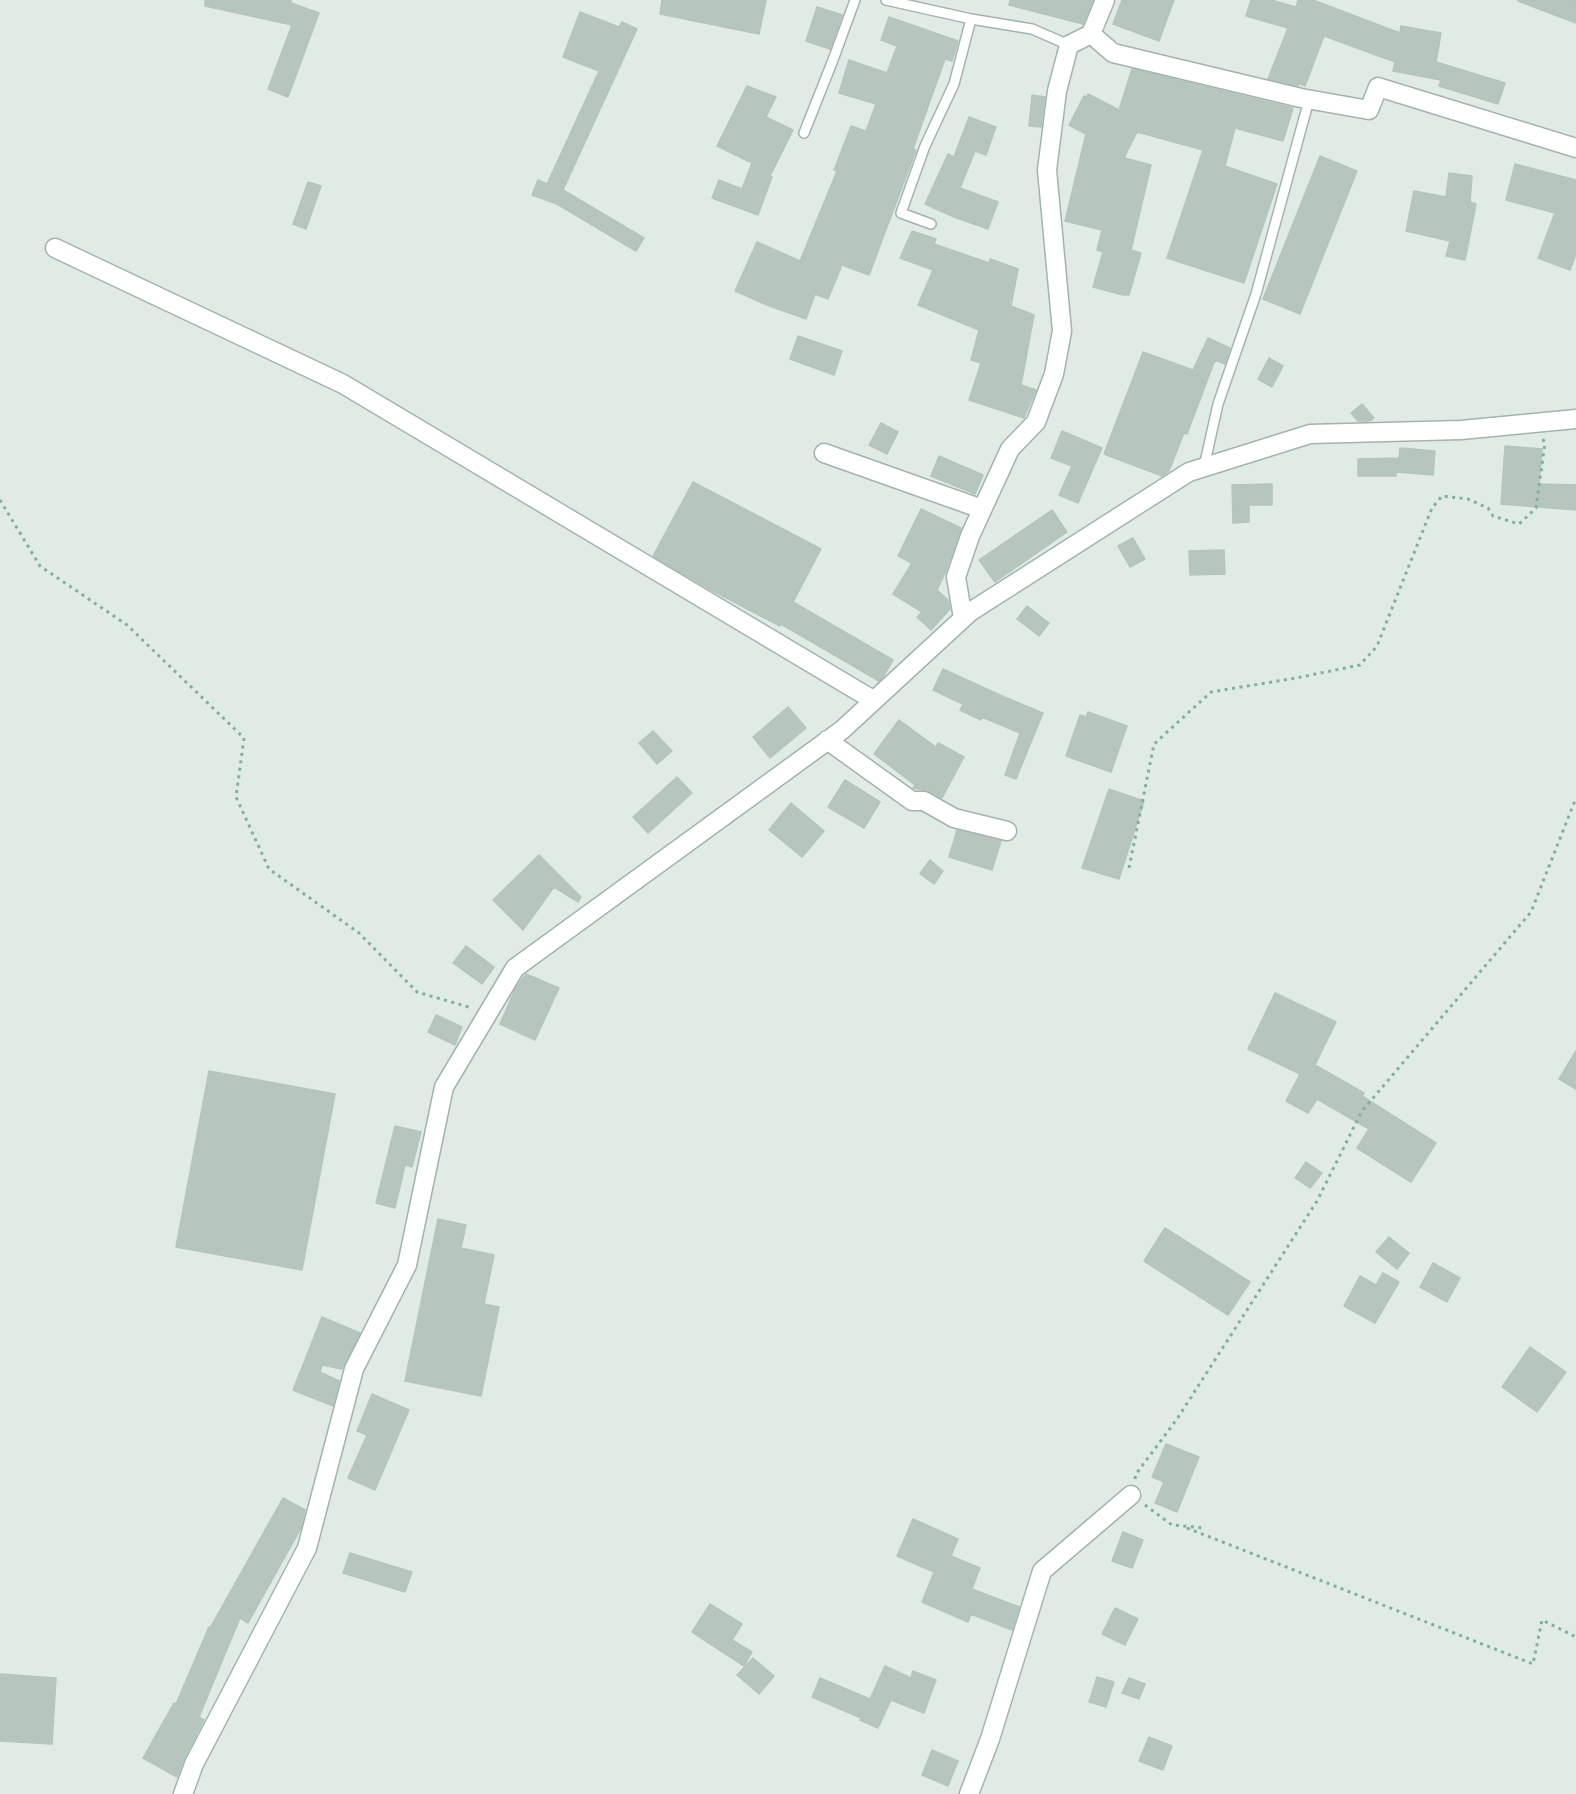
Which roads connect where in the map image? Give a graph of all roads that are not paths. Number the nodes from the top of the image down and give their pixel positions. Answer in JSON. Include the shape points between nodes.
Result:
{"nodes":[{"id":1,"x":855,"y":0,"type":"edge"},
{"id":2,"x":886,"y":0,"type":"edge"},
{"id":3,"x":1105,"y":0,"type":"edge"},
{"id":4,"x":971,"y":19,"type":"junction"},
{"id":5,"x":1091,"y":34,"type":"junction"},
{"id":6,"x":1069,"y":45,"type":"junction"},
{"id":7,"x":1309,"y":100,"type":"junction"},
{"id":8,"x":804,"y":133,"type":"dead end"},
{"id":9,"x":1576,"y":148,"type":"edge"},
{"id":10,"x":931,"y":224,"type":"dead end"},
{"id":11,"x":55,"y":248,"type":"dead end"},
{"id":12,"x":1576,"y":419,"type":"edge"},
{"id":13,"x":824,"y":453,"type":"dead end"},
{"id":14,"x":1204,"y":467,"type":"junction"},
{"id":15,"x":982,"y":509,"type":"junction"},
{"id":16,"x":963,"y":618,"type":"junction"},
{"id":17,"x":873,"y":700,"type":"junction"},
{"id":18,"x":827,"y":740,"type":"junction"},
{"id":19,"x":1007,"y":831,"type":"dead end"},
{"id":20,"x":1131,"y":1495,"type":"road end"},
{"id":21,"x":183,"y":1794,"type":"edge"},
{"id":22,"x":969,"y":1794,"type":"edge"}],
"edges":[{"from":1,"to":8,"type":"lane"},
{"from":2,"to":4,"type":"lane"},
{"from":3,"to":5,"type":"street"},
{"from":4,"to":6,"type":"lane","via":[[1032,29]]},
{"from":4,"to":10,"type":"lane","via":[[954,84],[925,146],[901,213]]},
{"from":5,"to":6,"type":"street"},
{"from":5,"to":7,"type":"street","via":[[1113,53]]},
{"from":6,"to":15,"type":"street","via":[[1056,91],[1047,170],[1062,331],[1054,374],[1036,422],[1010,449]]},
{"from":7,"to":9,"type":"street","via":[[1369,110],[1378,87]]},
{"from":7,"to":14,"type":"lane","via":[[1256,294],[1218,404]]},
{"from":11,"to":17,"type":"street","via":[[343,384]]},
{"from":12,"to":14,"type":"street","via":[[1461,430],[1310,434]]},
{"from":13,"to":15,"type":"street"},
{"from":14,"to":16,"type":"street","via":[[1189,472]]},
{"from":15,"to":16,"type":"street","via":[[956,577]]},
{"from":16,"to":17,"type":"street"},
{"from":17,"to":18,"type":"street"},
{"from":18,"to":19,"type":"street","via":[[912,801],[924,801],[954,818]]},
{"from":18,"to":21,"type":"street","via":[[515,969],[444,1087],[407,1265],[354,1369],[307,1548],[194,1764]]},
{"from":20,"to":22,"type":"street","via":[[1042,1571]]}]}
